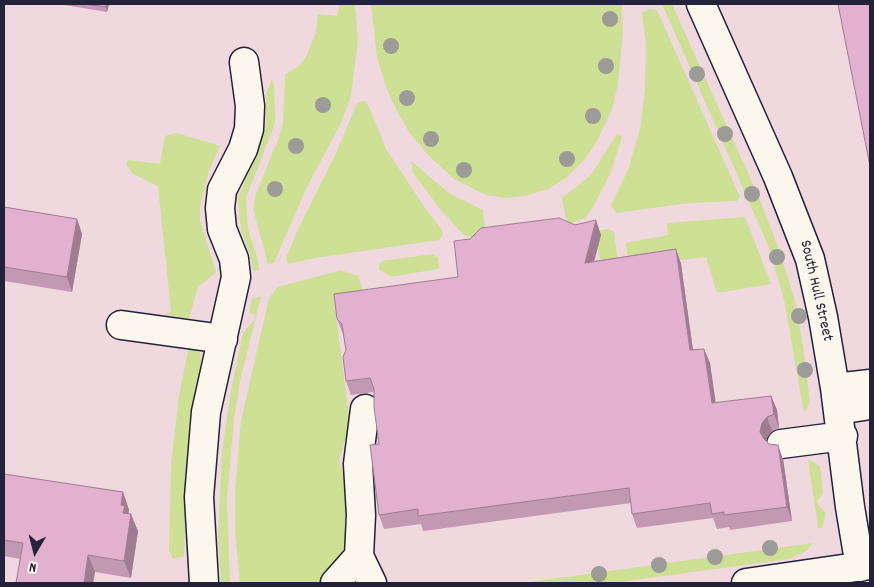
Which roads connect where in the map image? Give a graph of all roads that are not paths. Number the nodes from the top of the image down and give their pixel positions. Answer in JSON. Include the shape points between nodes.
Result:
{"nodes":[{"id":1,"x":701,"y":4,"type":"edge"},
{"id":2,"x":244,"y":62,"type":"dead end"},
{"id":3,"x":121,"y":325,"type":"dead end"},
{"id":4,"x":223,"y":339,"type":"junction"},
{"id":5,"x":870,"y":384,"type":"edge"},
{"id":6,"x":837,"y":399,"type":"junction"},
{"id":7,"x":870,"y":405,"type":"edge"},
{"id":8,"x":365,"y":409,"type":"dead end"},
{"id":9,"x":843,"y":436,"type":"junction"},
{"id":10,"x":781,"y":444,"type":"dead end"},
{"id":11,"x":359,"y":556,"type":"junction"},
{"id":12,"x":865,"y":566,"type":"edge"},
{"id":13,"x":204,"y":583,"type":"edge"},
{"id":14,"x":335,"y":583,"type":"edge"},
{"id":15,"x":372,"y":583,"type":"edge"},
{"id":16,"x":746,"y":583,"type":"edge"}],
"edges":[{"from":1,"to":6,"type":"street","name":"South Hull Street","via":[[807,250],[824,317]]},
{"from":2,"to":4,"type":"street","via":[[250,106],[249,129],[222,190],[220,208],[223,234],[236,271]]},
{"from":3,"to":4,"type":"street"},
{"from":4,"to":13,"type":"street","via":[[206,412],[199,497]]},
{"from":5,"to":6,"type":"street"},
{"from":6,"to":7,"type":"street"},
{"from":6,"to":9,"type":"street","name":"South Hull Street"},
{"from":8,"to":11,"type":"street","via":[[358,464]]},
{"from":9,"to":10,"type":"street"},
{"from":9,"to":12,"type":"street","name":"South Hull Street","via":[[850,507]]},
{"from":11,"to":14,"type":"street"},
{"from":11,"to":15,"type":"street"},
{"from":12,"to":16,"type":"street"}]}
